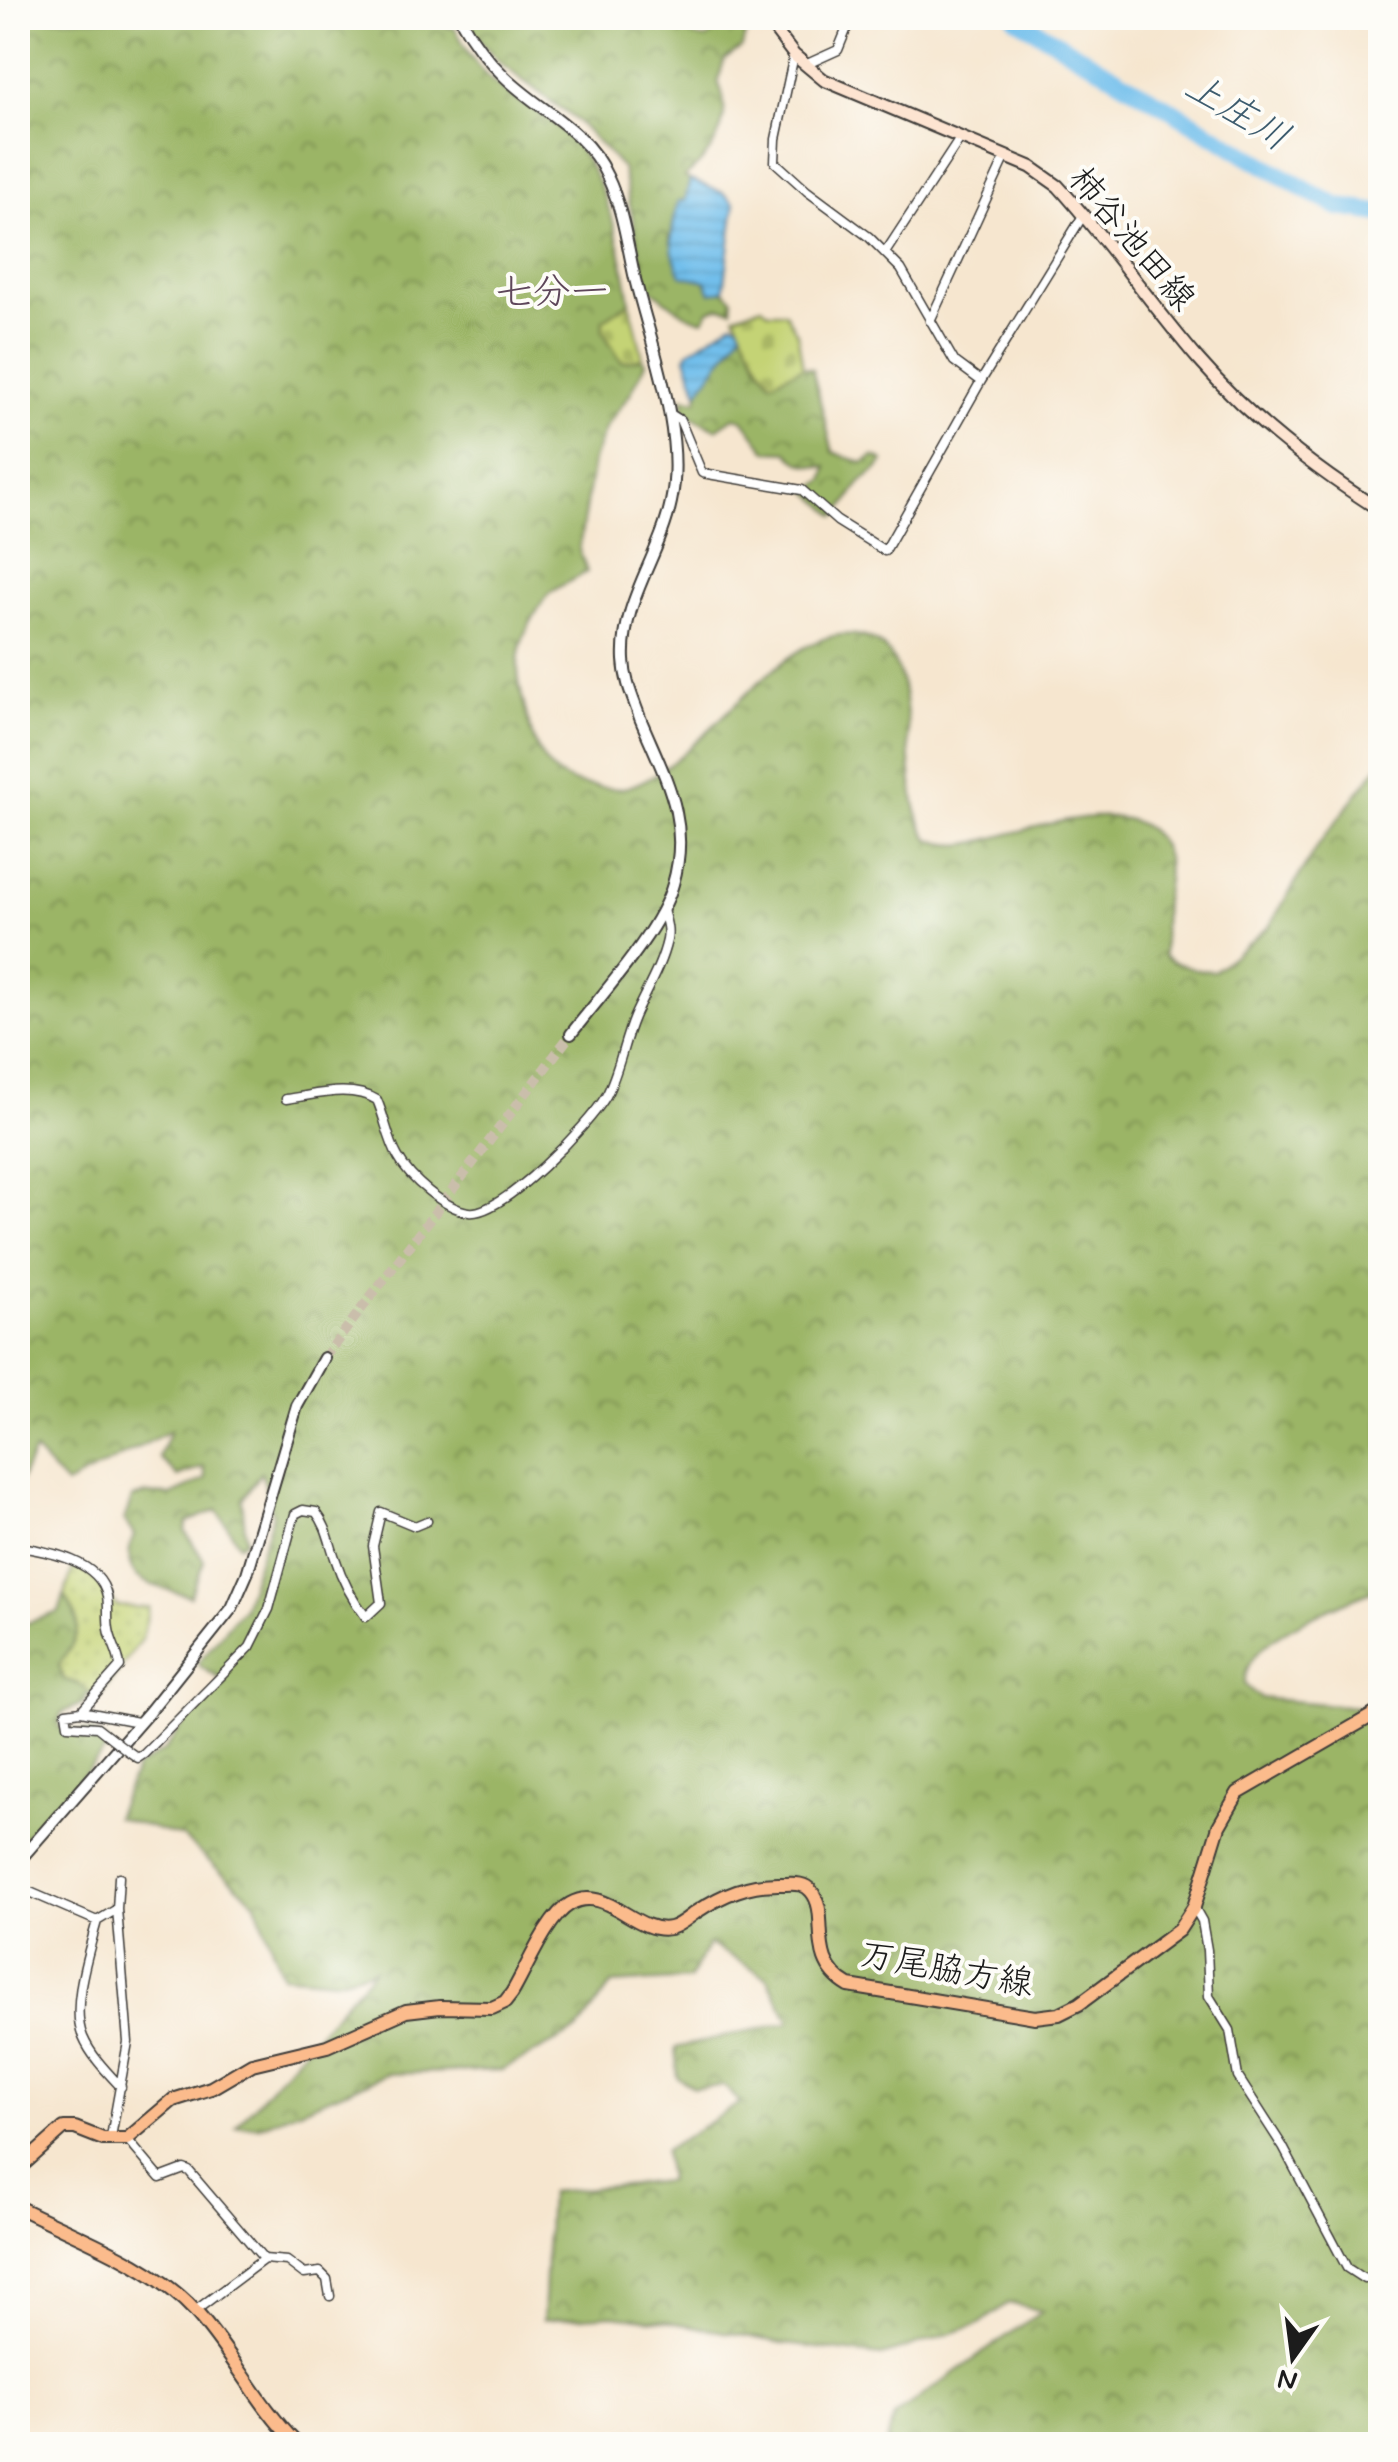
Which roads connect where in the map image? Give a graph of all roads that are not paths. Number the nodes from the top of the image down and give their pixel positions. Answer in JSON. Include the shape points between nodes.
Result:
{"nodes":[{"id":1,"x":460,"y":18,"type":"edge"},
{"id":2,"x":766,"y":18,"type":"edge"},
{"id":3,"x":851,"y":18,"type":"edge"},
{"id":4,"x":794,"y":55,"type":"junction"},
{"id":5,"x":805,"y":65,"type":"junction"},
{"id":6,"x":961,"y":138,"type":"junction"},
{"id":7,"x":1006,"y":156,"type":"junction"},
{"id":8,"x":1084,"y":214,"type":"junction"},
{"id":9,"x":885,"y":253,"type":"junction"},
{"id":10,"x":930,"y":320,"type":"junction"},
{"id":11,"x":981,"y":381,"type":"junction"},
{"id":12,"x":668,"y":412,"type":"junction"},
{"id":13,"x":1380,"y":510,"type":"edge"},
{"id":14,"x":663,"y":910,"type":"junction"},
{"id":15,"x":571,"y":1034,"type":"tunnel mouth"},
{"id":16,"x":286,"y":1099,"type":"dead end"},
{"id":17,"x":324,"y":1358,"type":"tunnel mouth"},
{"id":18,"x":428,"y":1521,"type":"dead end"},
{"id":19,"x":18,"y":1549,"type":"edge"},
{"id":20,"x":81,"y":1711,"type":"junction"},
{"id":21,"x":1380,"y":1711,"type":"edge"},
{"id":22,"x":138,"y":1722,"type":"junction"},
{"id":23,"x":18,"y":1862,"type":"edge"},
{"id":24,"x":119,"y":1878,"type":"dead end"},
{"id":25,"x":23,"y":1889,"type":"dead end"},
{"id":26,"x":1194,"y":1907,"type":"junction"},
{"id":27,"x":117,"y":1909,"type":"junction"},
{"id":28,"x":96,"y":1920,"type":"junction"},
{"id":29,"x":121,"y":2087,"type":"junction"},
{"id":30,"x":111,"y":2138,"type":"junction"},
{"id":31,"x":127,"y":2139,"type":"junction"},
{"id":32,"x":18,"y":2169,"type":"edge"},
{"id":33,"x":18,"y":2207,"type":"edge"},
{"id":34,"x":264,"y":2259,"type":"junction"},
{"id":35,"x":1380,"y":2276,"type":"edge"},
{"id":36,"x":330,"y":2296,"type":"dead end"},
{"id":37,"x":195,"y":2311,"type":"junction"},
{"id":38,"x":297,"y":2444,"type":"edge"}],
"edges":[{"from":1,"to":12,"type":"street","via":[[507,79],[567,123],[607,176]]},
{"from":2,"to":4,"type":"main road","name":"柿谷池田線"},
{"from":3,"to":5,"type":"street","via":[[838,50]]},
{"from":4,"to":5,"type":"main road","name":"柿谷池田線"},
{"from":4,"to":9,"type":"street","via":[[775,162]]},
{"from":5,"to":6,"type":"main road","name":"柿谷池田線","via":[[854,96]]},
{"from":6,"to":7,"type":"main road","name":"柿谷池田線"},
{"from":6,"to":9,"type":"street"},
{"from":7,"to":8,"type":"main road","name":"柿谷池田線","via":[[1058,186]]},
{"from":7,"to":10,"type":"street"},
{"from":8,"to":11,"type":"street"},
{"from":8,"to":13,"type":"main road","name":"柿谷池田線","via":[[1248,412]]},
{"from":9,"to":10,"type":"street"},
{"from":10,"to":11,"type":"street","via":[[954,362]]},
{"from":11,"to":12,"type":"street","via":[[885,551],[802,490],[702,473],[680,420]]},
{"from":12,"to":14,"type":"street","via":[[672,500],[630,607],[624,658],[626,682],[679,812],[674,883]]},
{"from":14,"to":15,"type":"street"},
{"from":14,"to":16,"type":"street","via":[[663,954],[606,1096],[569,1141],[484,1210],[450,1206],[404,1166],[377,1100],[363,1092]]},
{"from":17,"to":22,"type":"street","via":[[297,1406],[232,1608]]},
{"from":18,"to":20,"type":"street","bridge":true,"via":[[415,1526],[381,1512],[373,1546],[381,1603],[366,1617],[340,1572],[324,1522],[316,1512],[295,1514],[270,1609],[250,1647],[165,1736],[138,1758],[97,1728],[68,1725],[66,1713]]},
{"from":19,"to":20,"type":"street","via":[[72,1558],[106,1592],[120,1667]]},
{"from":20,"to":22,"type":"street"},
{"from":21,"to":26,"type":"main road","name":"万尾脇方線","via":[[1238,1793],[1219,1826]]},
{"from":22,"to":23,"type":"street"},
{"from":24,"to":27,"type":"street"},
{"from":25,"to":28,"type":"street"},
{"from":26,"to":31,"type":"main road","name":"万尾脇方線","via":[[1179,1930],[1110,1983],[1059,2014],[1036,2017],[849,1986],[827,1963],[817,1904],[800,1884],[746,1887],[673,1928],[582,1899],[558,1913],[504,2002],[406,2011],[327,2046],[252,2064],[173,2100]]},
{"from":26,"to":35,"type":"street","via":[[1208,1950],[1209,1996],[1230,2030],[1238,2077],[1348,2268],[1364,2279]]},
{"from":27,"to":28,"type":"street"},
{"from":27,"to":29,"type":"street","via":[[128,2042]]},
{"from":28,"to":29,"type":"street","via":[[78,2023]]},
{"from":29,"to":30,"type":"street"},
{"from":30,"to":31,"type":"main road"},
{"from":30,"to":32,"type":"main road","via":[[64,2128]]},
{"from":31,"to":34,"type":"street","via":[[160,2178],[189,2171]]},
{"from":33,"to":37,"type":"main road","via":[[150,2272]]},
{"from":34,"to":36,"type":"street","via":[[288,2260],[304,2274],[320,2272]]},
{"from":34,"to":37,"type":"street"},
{"from":37,"to":38,"type":"main road"}]}
